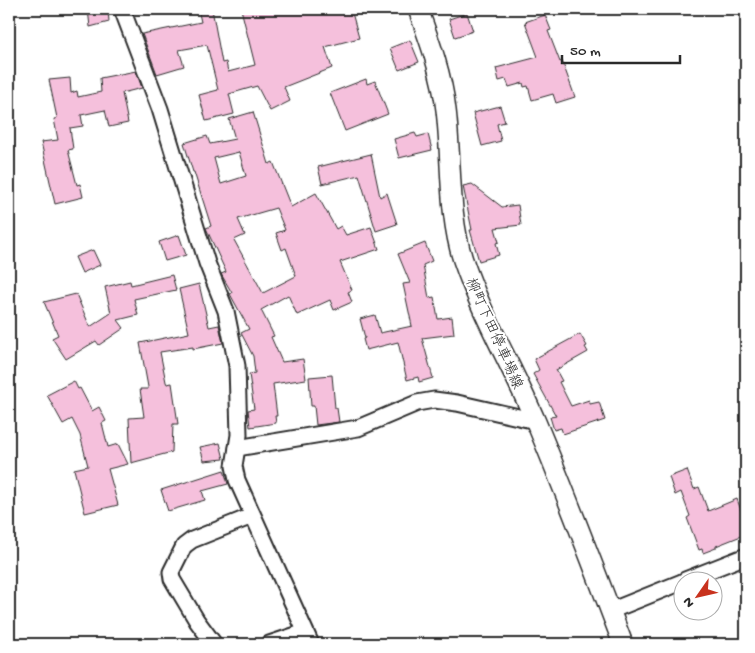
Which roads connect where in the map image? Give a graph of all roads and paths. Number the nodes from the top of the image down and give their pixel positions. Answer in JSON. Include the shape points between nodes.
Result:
{"nodes":[{"id":1,"x":122,"y":9,"type":"edge"},
{"id":2,"x":418,"y":9,"type":"edge"},
{"id":3,"x":536,"y":421,"type":"junction"},
{"id":4,"x":237,"y":448,"type":"junction"},
{"id":5,"x":252,"y":516,"type":"junction"},
{"id":6,"x":746,"y":556,"type":"edge"},
{"id":7,"x":711,"y":570,"type":"edge"},
{"id":8,"x":672,"y":586,"type":"edge"},
{"id":9,"x":610,"y":611,"type":"junction"},
{"id":10,"x":308,"y":638,"type":"edge"},
{"id":11,"x":214,"y":644,"type":"edge"},
{"id":12,"x":269,"y":644,"type":"edge"},
{"id":13,"x":623,"y":644,"type":"edge"}],
"edges":[{"from":1,"to":4,"type":"street","via":[[160,109],[207,263],[226,311],[237,366]]},
{"from":2,"to":3,"type":"main road","name":"柳町下田停車場線","via":[[441,77],[452,173],[453,218],[463,260]]},
{"from":3,"to":4,"type":"street","via":[[434,400],[417,403],[358,428]]},
{"from":3,"to":9,"type":"main road","name":"柳町下田停車場線"},
{"from":4,"to":5,"type":"street","via":[[234,466],[237,480]]},
{"from":5,"to":10,"type":"street"},
{"from":5,"to":11,"type":"street","via":[[192,540],[184,546],[171,572],[179,592]]},
{"from":6,"to":7,"type":"street"},
{"from":8,"to":9,"type":"street"},
{"from":9,"to":13,"type":"main road","name":"柳町下田停車場線"},
{"from":10,"to":12,"type":"street"}]}
